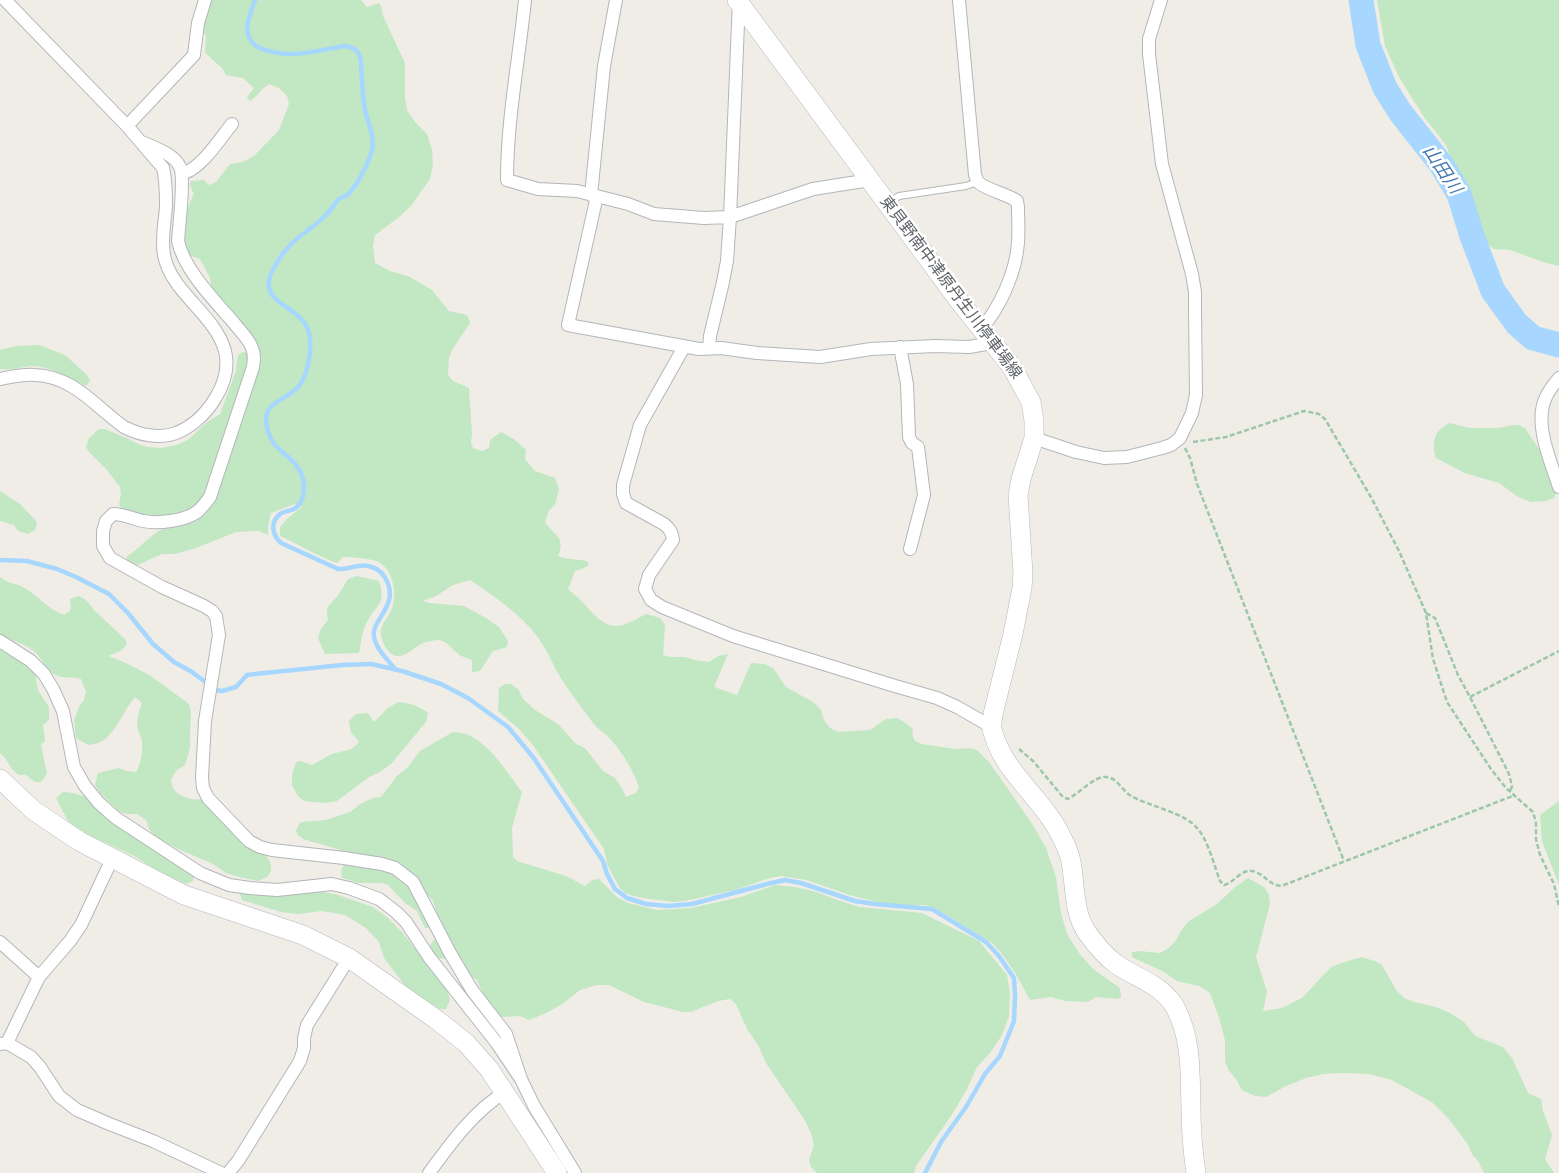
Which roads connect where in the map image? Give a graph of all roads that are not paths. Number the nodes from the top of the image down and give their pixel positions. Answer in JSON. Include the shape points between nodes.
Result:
{"nodes":[{"id":1,"x":5,"y":0,"type":"edge"},
{"id":2,"x":205,"y":0,"type":"edge"},
{"id":3,"x":525,"y":0,"type":"edge"},
{"id":4,"x":616,"y":0,"type":"edge"},
{"id":5,"x":958,"y":0,"type":"edge"},
{"id":6,"x":1161,"y":0,"type":"edge"},
{"id":7,"x":738,"y":1,"type":"edge"},
{"id":8,"x":232,"y":124,"type":"dead end"},
{"id":9,"x":127,"y":126,"type":"junction"},
{"id":10,"x":142,"y":142,"type":"junction"},
{"id":11,"x":182,"y":173,"type":"junction"},
{"id":12,"x":870,"y":180,"type":"junction"},
{"id":13,"x":977,"y":182,"type":"junction"},
{"id":14,"x":594,"y":196,"type":"junction"},
{"id":15,"x":888,"y":204,"type":"junction"},
{"id":16,"x":730,"y":217,"type":"junction"},
{"id":17,"x":987,"y":336,"type":"junction"},
{"id":18,"x":684,"y":347,"type":"junction"},
{"id":19,"x":900,"y":347,"type":"junction"},
{"id":20,"x":709,"y":348,"type":"junction"},
{"id":21,"x":1559,"y":378,"type":"edge"},
{"id":22,"x":0,"y":379,"type":"edge"},
{"id":23,"x":1034,"y":438,"type":"junction"},
{"id":24,"x":1559,"y":488,"type":"edge"},
{"id":25,"x":910,"y":549,"type":"dead end"},
{"id":26,"x":0,"y":641,"type":"edge"},
{"id":27,"x":992,"y":727,"type":"junction"},
{"id":28,"x":0,"y":779,"type":"edge"},
{"id":29,"x":112,"y":859,"type":"junction"},
{"id":30,"x":0,"y":942,"type":"edge"},
{"id":31,"x":349,"y":958,"type":"junction"},
{"id":32,"x":39,"y":977,"type":"junction"},
{"id":33,"x":3,"y":1044,"type":"edge"},
{"id":34,"x":521,"y":1079,"type":"junction"},
{"id":35,"x":505,"y":1092,"type":"junction"},
{"id":36,"x":221,"y":1173,"type":"edge"},
{"id":37,"x":228,"y":1173,"type":"edge"},
{"id":38,"x":429,"y":1173,"type":"edge"},
{"id":39,"x":557,"y":1173,"type":"edge"},
{"id":40,"x":574,"y":1173,"type":"edge"},
{"id":41,"x":1196,"y":1173,"type":"edge"}],
"edges":[{"from":1,"to":9,"type":"street"},
{"from":2,"to":9,"type":"street","via":[[194,55]]},
{"from":3,"to":14,"type":"street","via":[[509,126],[507,180],[538,189]]},
{"from":4,"to":14,"type":"street","via":[[604,66]]},
{"from":5,"to":13,"type":"street"},
{"from":6,"to":23,"type":"street","via":[[1149,40],[1166,186],[1195,292],[1196,395],[1192,414],[1180,438],[1162,448],[1127,458],[1104,458],[1076,452]]},
{"from":7,"to":12,"type":"main road","name":"東貝野南中津原丹生川停車場線"},
{"from":7,"to":16,"type":"street"},
{"from":8,"to":11,"type":"street","via":[[198,165],[188,173]]},
{"from":9,"to":10,"type":"street"},
{"from":10,"to":11,"type":"street","via":[[171,157]]},
{"from":10,"to":22,"type":"street","via":[[163,168],[165,176],[164,256],[170,272],[216,330],[225,353],[226,366],[219,392],[193,424],[175,433],[155,436],[124,427],[75,387],[52,377],[34,375]]},
{"from":11,"to":34,"type":"street","via":[[180,250],[189,268],[252,346],[253,367],[210,497],[196,512],[164,522],[113,514],[106,521],[103,546],[110,558],[216,616],[219,635],[205,721],[202,777],[208,798],[249,842],[260,847],[382,864],[394,868],[413,882],[472,990],[506,1034]]},
{"from":12,"to":15,"type":"main road","name":"東貝野南中津原丹生川停車場線"},
{"from":12,"to":16,"type":"street","via":[[813,189]]},
{"from":13,"to":15,"type":"lane","via":[[899,196]]},
{"from":13,"to":17,"type":"street","via":[[1012,197],[1018,207],[1018,244],[1013,269],[994,311]]},
{"from":14,"to":16,"type":"street","via":[[633,205],[654,214]]},
{"from":14,"to":18,"type":"street","via":[[568,325]]},
{"from":15,"to":17,"type":"main road","name":"東貝野南中津原丹生川停車場線"},
{"from":16,"to":20,"type":"street","via":[[726,268]]},
{"from":17,"to":19,"type":"street","via":[[969,347]]},
{"from":17,"to":23,"type":"main road","name":"東貝野南中津原丹生川停車場線","via":[[1012,367],[1031,402]]},
{"from":18,"to":20,"type":"street"},
{"from":18,"to":27,"type":"street","via":[[640,425],[623,485],[626,503],[664,524],[672,533],[672,540],[649,575],[646,589],[651,600],[668,611],[733,636],[937,698]]},
{"from":19,"to":20,"type":"street","via":[[820,357]]},
{"from":19,"to":25,"type":"street","via":[[907,384],[909,437],[918,447],[924,495]]},
{"from":21,"to":24,"type":"street","via":[[1545,399],[1541,422]]},
{"from":23,"to":27,"type":"main road","name":"東貝野南中津原丹生川停車場線","via":[[1018,495],[1022,588]]},
{"from":26,"to":34,"type":"street","via":[[31,661],[44,674],[63,711],[74,766],[85,786],[116,818],[213,880],[277,890],[332,884],[365,893],[388,904],[406,922]]},
{"from":27,"to":41,"type":"main road","name":"東貝野南中津原丹生川停車場線","via":[[1002,756],[1054,822],[1061,836],[1070,856],[1076,902],[1086,932],[1103,953],[1164,994],[1176,1007],[1188,1046]]},
{"from":28,"to":29,"type":"main road","via":[[54,826]]},
{"from":29,"to":31,"type":"main road","via":[[184,895],[303,935]]},
{"from":29,"to":32,"type":"street","via":[[81,925]]},
{"from":30,"to":32,"type":"street"},
{"from":31,"to":35,"type":"main road","via":[[466,1043]]},
{"from":31,"to":37,"type":"street","via":[[308,1025],[300,1061]]},
{"from":32,"to":33,"type":"street"},
{"from":33,"to":36,"type":"street","via":[[31,1058],[59,1096],[77,1110]]},
{"from":34,"to":40,"type":"street"},
{"from":35,"to":38,"type":"street","via":[[489,1102],[462,1129]]},
{"from":35,"to":39,"type":"main road"}]}
